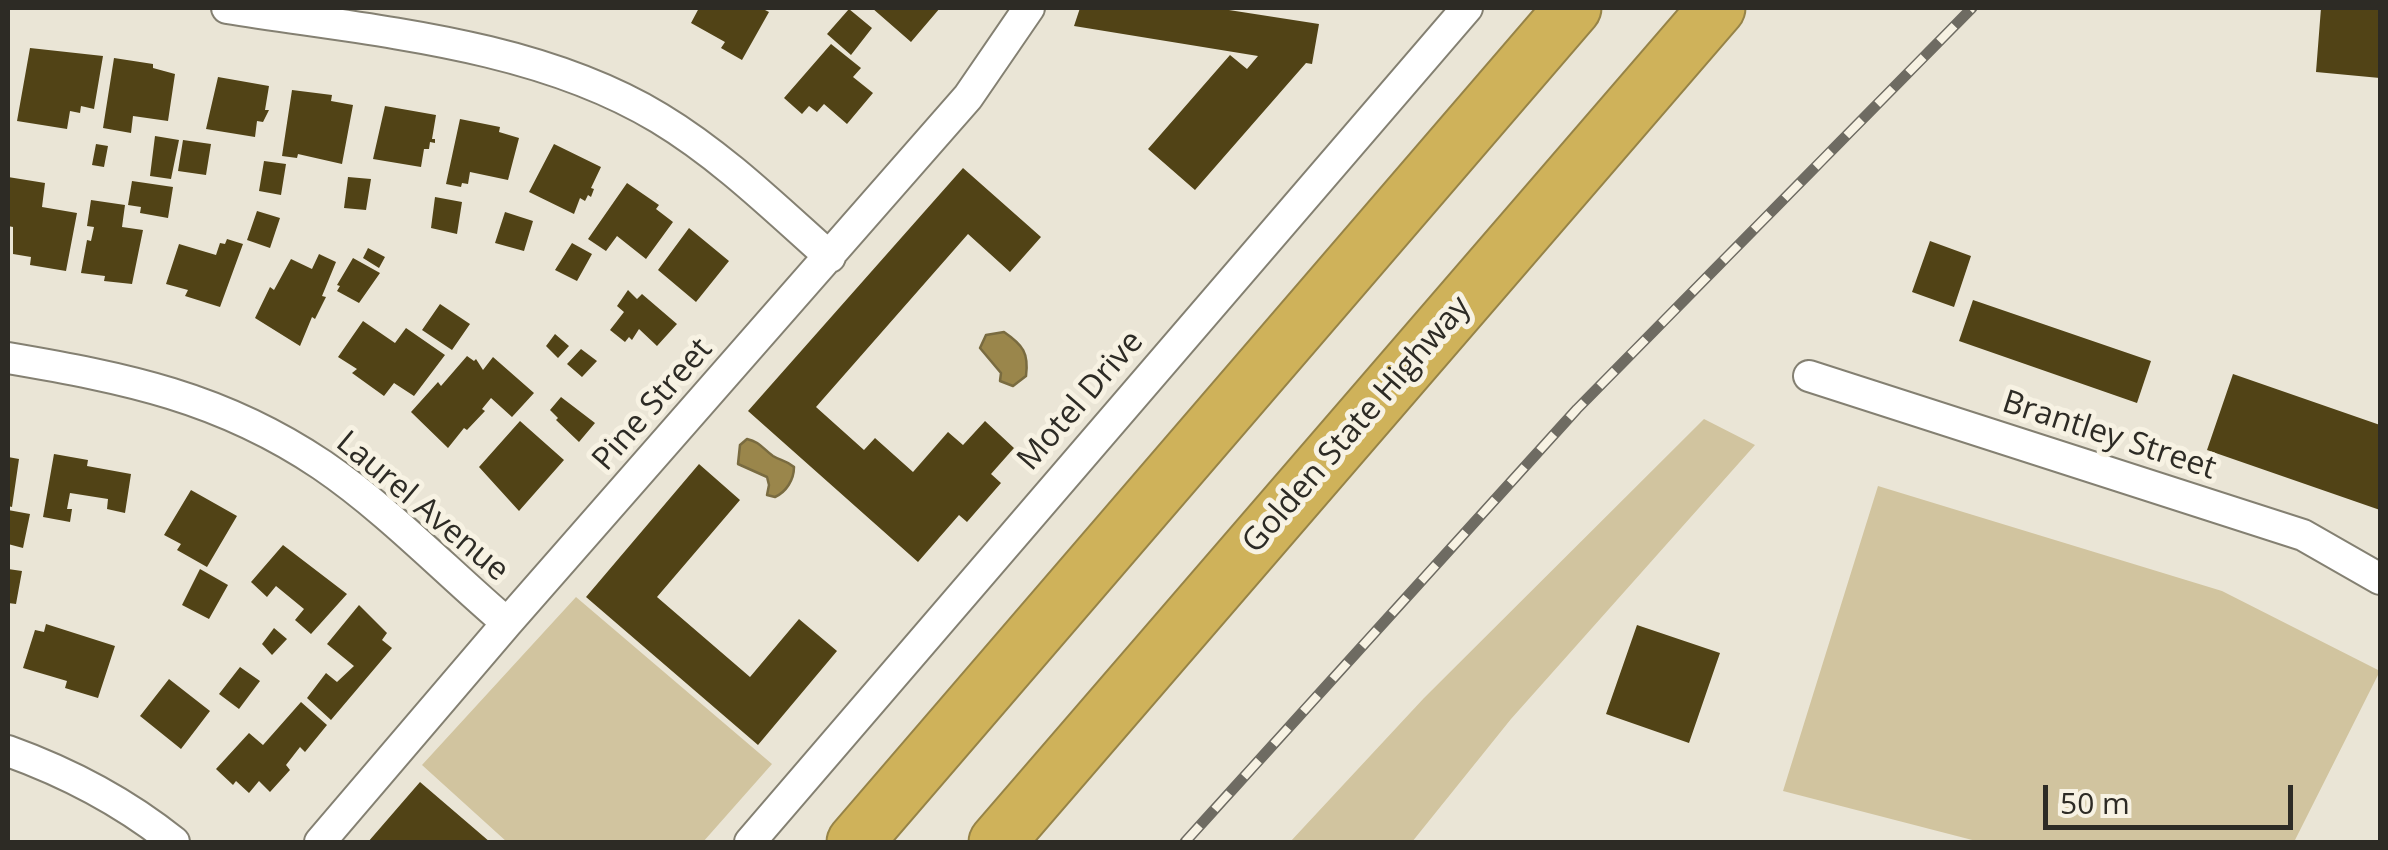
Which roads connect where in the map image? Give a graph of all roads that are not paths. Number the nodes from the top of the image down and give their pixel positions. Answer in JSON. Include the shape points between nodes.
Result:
{"nodes":[{"id":1,"x":227,"y":8,"type":"edge"},
{"id":2,"x":1028,"y":8,"type":"edge"},
{"id":3,"x":1467,"y":8,"type":"edge"},
{"id":4,"x":1573,"y":8,"type":"edge"},
{"id":5,"x":1717,"y":8,"type":"edge"},
{"id":6,"x":830,"y":257,"type":"junction"},
{"id":7,"x":8,"y":358,"type":"edge"},
{"id":8,"x":1808,"y":376,"type":"dead end"},
{"id":9,"x":2380,"y":578,"type":"edge"},
{"id":10,"x":507,"y":624,"type":"junction"},
{"id":11,"x":8,"y":751,"type":"edge"},
{"id":12,"x":174,"y":842,"type":"edge"},
{"id":13,"x":320,"y":842,"type":"edge"},
{"id":14,"x":750,"y":842,"type":"edge"},
{"id":15,"x":855,"y":842,"type":"edge"},
{"id":16,"x":997,"y":842,"type":"edge"}],
"edges":[{"from":1,"to":6,"type":"street","via":[[472,49],[578,78],[705,149]]},
{"from":2,"to":6,"type":"street","name":"Pine Street","via":[[968,98]]},
{"from":3,"to":14,"type":"street","name":"Motel Drive"},
{"from":4,"to":15,"type":"highway"},
{"from":5,"to":16,"type":"highway","name":"Golden State Highway"},
{"from":6,"to":10,"type":"street","name":"Pine Street"},
{"from":7,"to":10,"type":"street","name":"Laurel Avenue","via":[[163,389],[278,438],[354,490]]},
{"from":8,"to":9,"type":"street","name":"Brantley Street","via":[[2303,534]]},
{"from":10,"to":13,"type":"street","name":"Pine Street"},
{"from":11,"to":12,"type":"street","via":[[100,790]]}]}
